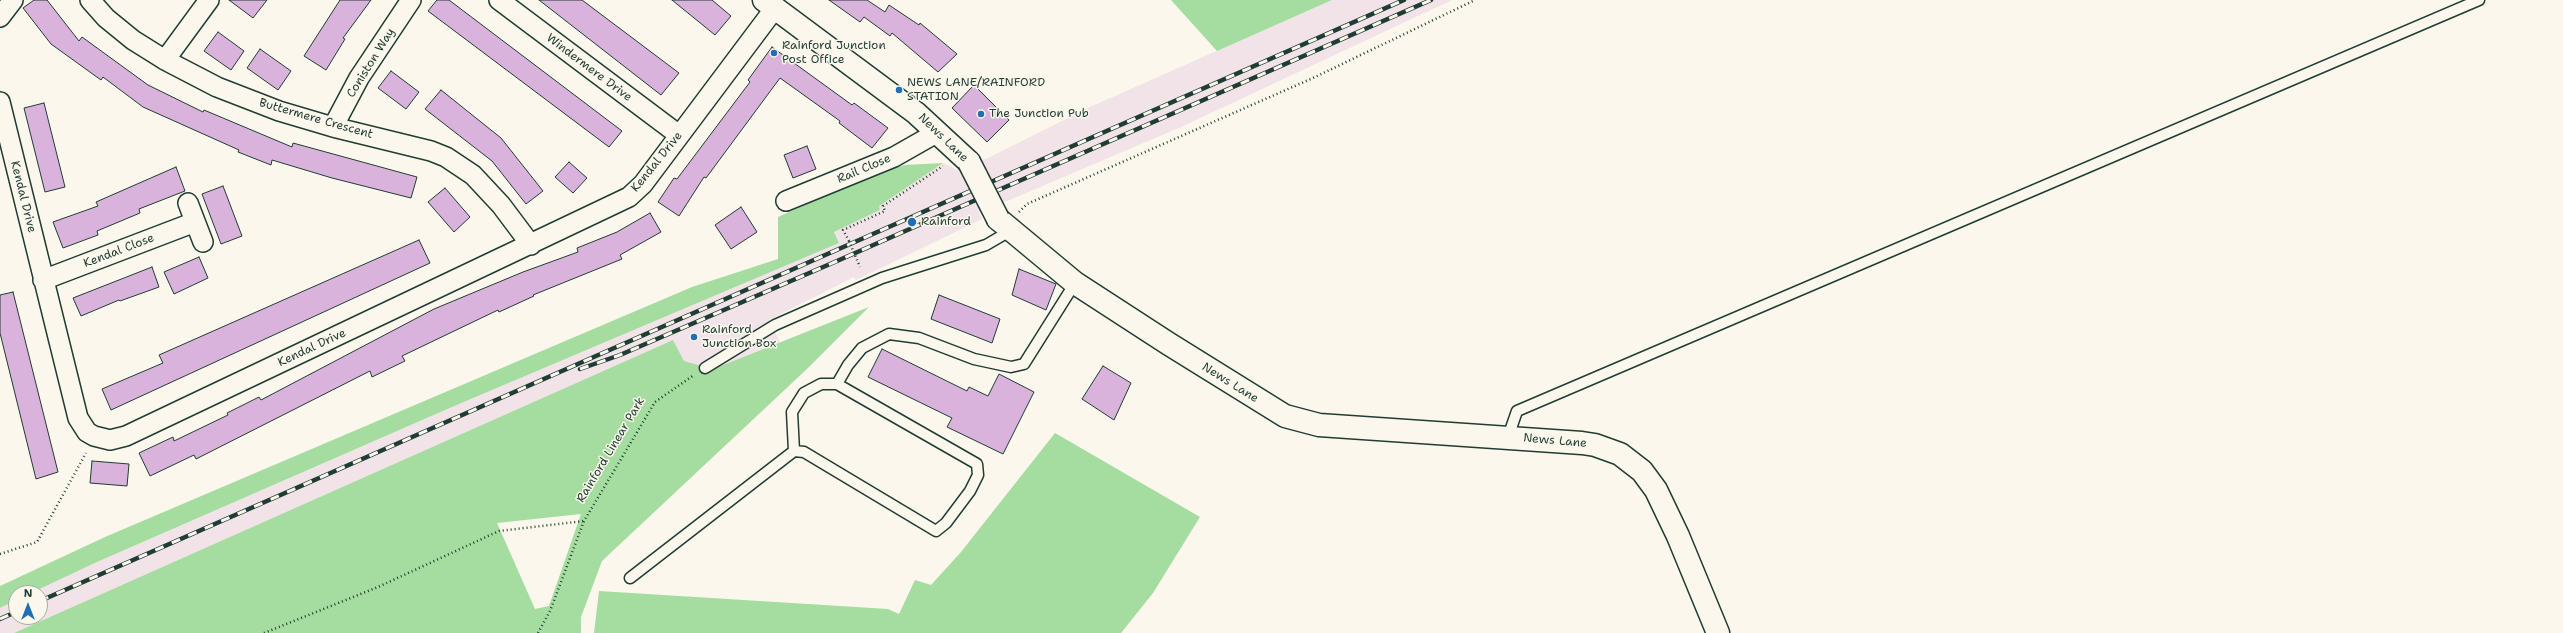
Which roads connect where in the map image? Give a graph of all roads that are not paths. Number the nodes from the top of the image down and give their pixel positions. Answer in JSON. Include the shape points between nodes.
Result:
{"nodes":[{"id":1,"x":13,"y":0,"type":"edge"},
{"id":2,"x":90,"y":0,"type":"edge"},
{"id":3,"x":209,"y":0,"type":"edge"},
{"id":4,"x":411,"y":0,"type":"edge"},
{"id":5,"x":499,"y":0,"type":"edge"},
{"id":6,"x":2478,"y":0,"type":"edge"},
{"id":7,"x":770,"y":4,"type":"edge"},
{"id":8,"x":0,"y":18,"type":"edge"},
{"id":9,"x":165,"y":60,"type":"junction"},
{"id":10,"x":0,"y":102,"type":"edge"},
{"id":11,"x":333,"y":127,"type":"junction"},
{"id":12,"x":938,"y":132,"type":"junction"},
{"id":13,"x":679,"y":135,"type":"junction"},
{"id":14,"x":786,"y":201,"type":"dead end"},
{"id":15,"x":188,"y":203,"type":"dead end"},
{"id":16,"x":195,"y":222,"type":"junction"},
{"id":17,"x":1004,"y":225,"type":"junction"},
{"id":18,"x":203,"y":242,"type":"dead end"},
{"id":19,"x":532,"y":245,"type":"junction"},
{"id":20,"x":43,"y":280,"type":"junction"},
{"id":21,"x":1075,"y":283,"type":"junction"},
{"id":22,"x":705,"y":368,"type":"road end"},
{"id":23,"x":837,"y":384,"type":"junction"},
{"id":24,"x":1508,"y":438,"type":"junction"},
{"id":25,"x":794,"y":451,"type":"junction"},
{"id":26,"x":630,"y":578,"type":"dead end"},
{"id":27,"x":1718,"y":633,"type":"edge"}],
"edges":[{"from":1,"to":8,"type":"street"},
{"from":2,"to":9,"type":"street","name":"Buttermere Crescent","via":[[106,18],[133,40]]},
{"from":3,"to":9,"type":"street"},
{"from":4,"to":11,"type":"street","name":"Coniston Way","via":[[359,78]]},
{"from":5,"to":13,"type":"street","name":"Windermere Drive"},
{"from":6,"to":24,"type":"lane","via":[[1517,411]]},
{"from":7,"to":12,"type":"street","name":"News Lane"},
{"from":7,"to":13,"type":"street","name":"Kendal Drive"},
{"from":9,"to":11,"type":"street","name":"Buttermere Crescent","via":[[217,87],[279,111]]},
{"from":10,"to":20,"type":"street","name":"Kendal Drive"},
{"from":11,"to":19,"type":"street","name":"Buttermere Crescent","via":[[431,151],[460,165],[501,205]]},
{"from":12,"to":14,"type":"street","name":"Rail Close","via":[[894,157]]},
{"from":12,"to":17,"type":"street","name":"News Lane","bridge":true,"via":[[966,159]]},
{"from":13,"to":19,"type":"street","name":"Kendal Drive","via":[[643,184],[630,197]]},
{"from":15,"to":16,"type":"street"},
{"from":16,"to":18,"type":"street"},
{"from":16,"to":20,"type":"street","name":"Kendal Close"},
{"from":17,"to":21,"type":"street","name":"News Lane"},
{"from":17,"to":22,"type":"lane","via":[[986,245],[882,278],[775,325]]},
{"from":19,"to":20,"type":"street","name":"Kendal Drive","via":[[126,436],[110,440],[94,436],[84,428],[78,418]]},
{"from":21,"to":23,"type":"lane","via":[[1024,364],[1011,367],[974,359],[919,338],[889,334],[862,348]]},
{"from":21,"to":24,"type":"street","name":"News Lane","via":[[1270,408],[1300,421],[1337,427]]},
{"from":23,"to":25,"type":"lane","via":[[821,384],[804,393],[792,412]]},
{"from":23,"to":25,"type":"lane","via":[[977,464],[978,475],[970,491],[946,523],[936,531],[804,452]]},
{"from":24,"to":27,"type":"street","name":"News Lane","via":[[1595,445],[1620,454],[1642,471],[1656,490],[1678,536]]},
{"from":25,"to":26,"type":"lane"}]}
